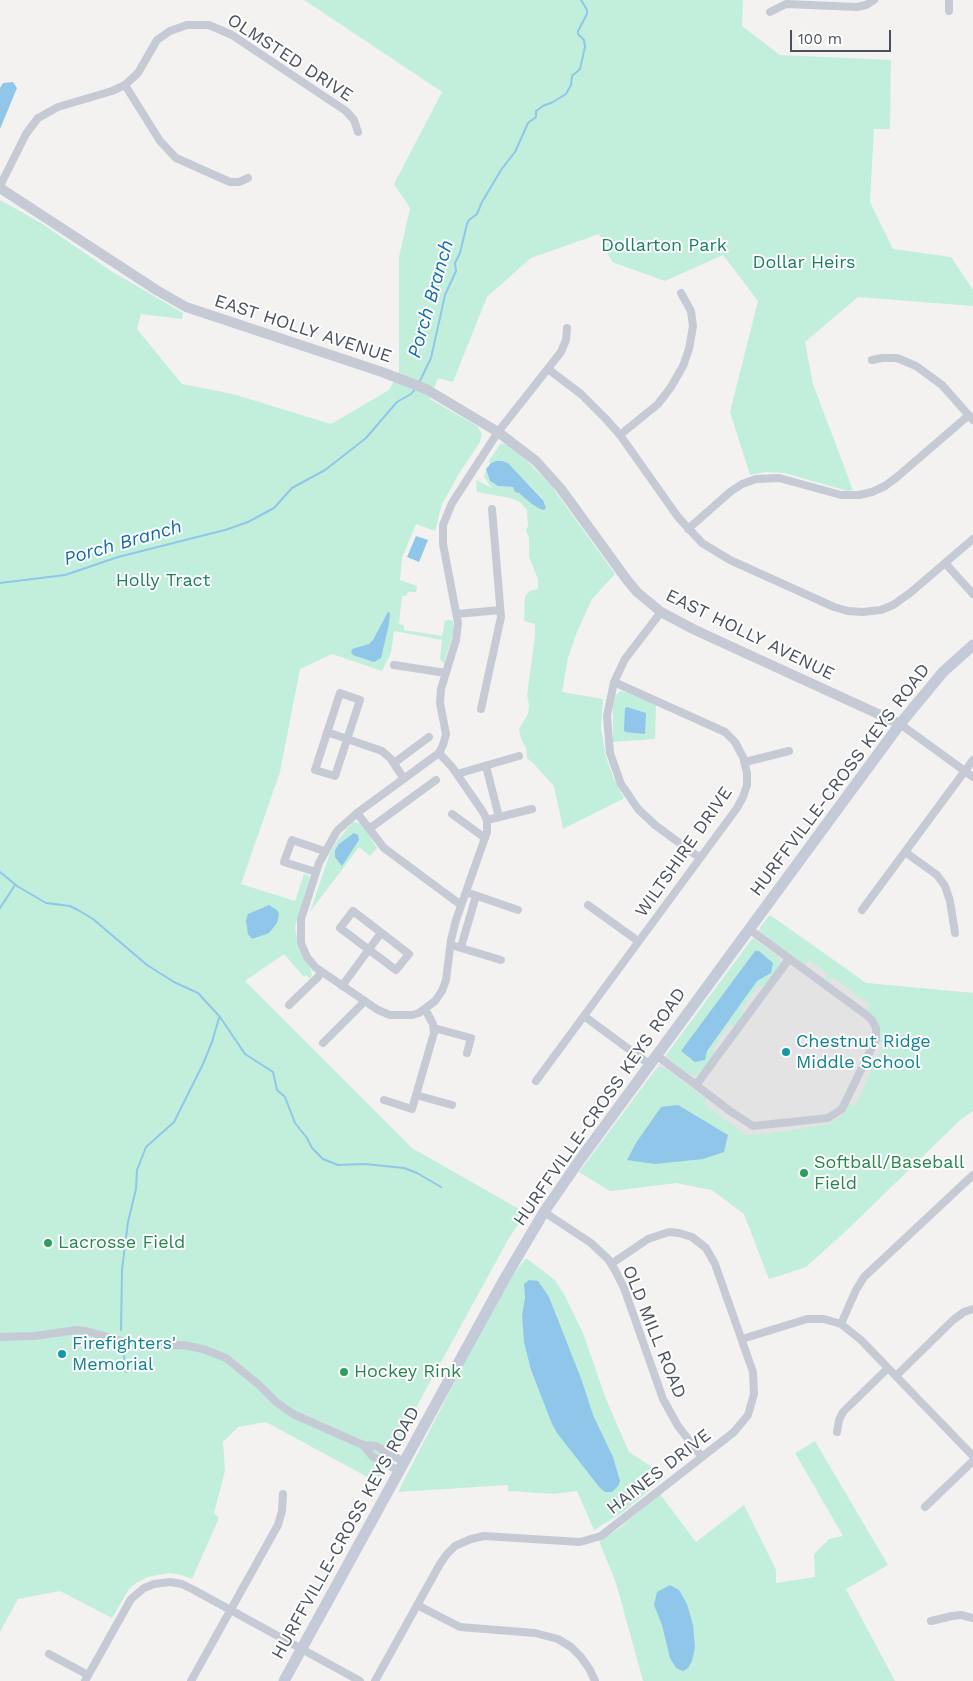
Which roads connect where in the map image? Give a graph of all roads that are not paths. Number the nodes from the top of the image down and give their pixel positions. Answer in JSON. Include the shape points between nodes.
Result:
{"nodes":[{"id":1,"x":874,"y":0,"type":"edge"},
{"id":2,"x":949,"y":0,"type":"edge"},
{"id":3,"x":949,"y":11,"type":"dead end"},
{"id":4,"x":770,"y":12,"type":"dead end"},
{"id":5,"x":125,"y":85,"type":"junction"},
{"id":6,"x":358,"y":132,"type":"dead end"},
{"id":7,"x":248,"y":178,"type":"dead end"},
{"id":8,"x":0,"y":187,"type":"edge"},
{"id":9,"x":681,"y":293,"type":"dead end"},
{"id":10,"x":567,"y":328,"type":"dead end"},
{"id":11,"x":872,"y":360,"type":"dead end"},
{"id":12,"x":548,"y":368,"type":"junction"},
{"id":13,"x":971,"y":418,"type":"edge"},
{"id":14,"x":498,"y":432,"type":"junction"},
{"id":15,"x":620,"y":435,"type":"junction"},
{"id":16,"x":492,"y":509,"type":"dead end"},
{"id":17,"x":688,"y":529,"type":"junction"},
{"id":18,"x":973,"y":539,"type":"edge"},
{"id":19,"x":945,"y":563,"type":"junction"},
{"id":20,"x":973,"y":594,"type":"edge"},
{"id":21,"x":500,"y":610,"type":"junction"},
{"id":22,"x":661,"y":612,"type":"junction"},
{"id":23,"x":457,"y":614,"type":"junction"},
{"id":24,"x":973,"y":645,"type":"edge"},
{"id":25,"x":394,"y":665,"type":"dead end"},
{"id":26,"x":446,"y":673,"type":"junction"},
{"id":27,"x":614,"y":682,"type":"junction"},
{"id":28,"x":481,"y":709,"type":"dead end"},
{"id":29,"x":900,"y":724,"type":"junction"},
{"id":30,"x":327,"y":732,"type":"junction"},
{"id":31,"x":429,"y":737,"type":"dead end"},
{"id":32,"x":347,"y":739,"type":"junction"},
{"id":33,"x":789,"y":751,"type":"dead end"},
{"id":34,"x":439,"y":753,"type":"junction"},
{"id":35,"x":519,"y":756,"type":"dead end"},
{"id":36,"x":973,"y":760,"type":"edge"},
{"id":37,"x":745,"y":762,"type":"junction"},
{"id":38,"x":394,"y":763,"type":"junction"},
{"id":39,"x":486,"y":766,"type":"junction"},
{"id":40,"x":965,"y":772,"type":"junction"},
{"id":41,"x":457,"y":774,"type":"junction"},
{"id":42,"x":973,"y":777,"type":"edge"},
{"id":43,"x":404,"y":779,"type":"junction"},
{"id":44,"x":436,"y":780,"type":"dead end"},
{"id":45,"x":532,"y":809,"type":"dead end"},
{"id":46,"x":357,"y":813,"type":"junction"},
{"id":47,"x":452,"y":814,"type":"dead end"},
{"id":48,"x":500,"y":817,"type":"junction"},
{"id":49,"x":487,"y":820,"type":"junction"},
{"id":50,"x":369,"y":829,"type":"junction"},
{"id":51,"x":485,"y":838,"type":"junction"},
{"id":52,"x":324,"y":851,"type":"junction"},
{"id":53,"x":906,"y":852,"type":"junction"},
{"id":54,"x":700,"y":858,"type":"junction"},
{"id":55,"x":316,"y":872,"type":"junction"},
{"id":56,"x":466,"y":892,"type":"junction"},
{"id":57,"x":476,"y":896,"type":"junction"},
{"id":58,"x":461,"y":905,"type":"junction"},
{"id":59,"x":588,"y":905,"type":"dead end"},
{"id":60,"x":518,"y":910,"type":"dead end"},
{"id":61,"x":862,"y":910,"type":"dead end"},
{"id":62,"x":749,"y":928,"type":"junction"},
{"id":63,"x":381,"y":932,"type":"junction"},
{"id":64,"x":955,"y":933,"type":"dead end"},
{"id":65,"x":638,"y":942,"type":"junction"},
{"id":66,"x":450,"y":945,"type":"junction"},
{"id":67,"x":461,"y":947,"type":"junction"},
{"id":68,"x":368,"y":950,"type":"junction"},
{"id":69,"x":789,"y":958,"type":"junction"},
{"id":70,"x":501,"y":960,"type":"dead end"},
{"id":71,"x":320,"y":972,"type":"junction"},
{"id":72,"x":342,"y":986,"type":"junction"},
{"id":73,"x":365,"y":1001,"type":"junction"},
{"id":74,"x":289,"y":1005,"type":"dead end"},
{"id":75,"x":425,"y":1009,"type":"junction"},
{"id":76,"x":584,"y":1016,"type":"junction"},
{"id":77,"x":434,"y":1028,"type":"junction"},
{"id":78,"x":323,"y":1043,"type":"dead end"},
{"id":79,"x":466,"y":1053,"type":"dead end"},
{"id":80,"x":653,"y":1060,"type":"junction"},
{"id":81,"x":536,"y":1081,"type":"dead end"},
{"id":82,"x":696,"y":1085,"type":"junction"},
{"id":83,"x":416,"y":1095,"type":"junction"},
{"id":84,"x":384,"y":1100,"type":"dead end"},
{"id":85,"x":452,"y":1105,"type":"dead end"},
{"id":86,"x":973,"y":1174,"type":"edge"},
{"id":87,"x":544,"y":1212,"type":"junction"},
{"id":88,"x":611,"y":1264,"type":"junction"},
{"id":89,"x":973,"y":1309,"type":"edge"},
{"id":90,"x":841,"y":1324,"type":"junction"},
{"id":91,"x":0,"y":1336,"type":"edge"},
{"id":92,"x":742,"y":1340,"type":"junction"},
{"id":93,"x":888,"y":1368,"type":"junction"},
{"id":94,"x":896,"y":1376,"type":"junction"},
{"id":95,"x":837,"y":1432,"type":"dead end"},
{"id":96,"x":702,"y":1456,"type":"junction"},
{"id":97,"x":973,"y":1456,"type":"edge"},
{"id":98,"x":973,"y":1461,"type":"edge"},
{"id":99,"x":401,"y":1467,"type":"junction"},
{"id":100,"x":282,"y":1494,"type":"dead end"},
{"id":101,"x":925,"y":1507,"type":"dead end"},
{"id":102,"x":417,"y":1605,"type":"junction"},
{"id":103,"x":230,"y":1610,"type":"junction"},
{"id":104,"x":973,"y":1618,"type":"edge"},
{"id":105,"x":931,"y":1621,"type":"dead end"},
{"id":106,"x":302,"y":1650,"type":"junction"},
{"id":107,"x":49,"y":1654,"type":"dead end"},
{"id":108,"x":86,"y":1678,"type":"edge"},
{"id":109,"x":191,"y":1681,"type":"edge"},
{"id":110,"x":284,"y":1681,"type":"edge"},
{"id":111,"x":360,"y":1681,"type":"edge"},
{"id":112,"x":375,"y":1681,"type":"edge"},
{"id":113,"x":595,"y":1681,"type":"edge"}],
"edges":[{"from":1,"to":4,"type":"street","via":[[860,7],[786,4]]},
{"from":2,"to":3,"type":"street"},
{"from":5,"to":6,"type":"street","name":"OLMSTED DRIVE","via":[[138,73],[153,45],[167,33],[186,25],[209,25],[226,31],[346,112],[354,120]]},
{"from":5,"to":7,"type":"street","via":[[160,142],[176,158],[230,182]]},
{"from":5,"to":8,"type":"street","name":"OLMSTED DRIVE","via":[[58,107],[38,118],[26,134]]},
{"from":8,"to":14,"type":"street","name":"EAST HOLLY AVENUE","via":[[186,307],[409,381]]},
{"from":9,"to":15,"type":"street","via":[[691,311],[693,326],[682,366],[658,404]]},
{"from":10,"to":12,"type":"street","via":[[564,346]]},
{"from":11,"to":13,"type":"street","via":[[897,358],[916,366],[942,385]]},
{"from":12,"to":14,"type":"street"},
{"from":12,"to":15,"type":"street","via":[[589,401]]},
{"from":13,"to":17,"type":"street","via":[[885,486],[872,492],[841,495],[779,478],[756,479],[730,492]]},
{"from":14,"to":22,"type":"street","name":"EAST HOLLY AVENUE","via":[[549,474],[627,580]]},
{"from":14,"to":23,"type":"street","via":[[452,503],[442,525],[444,553]]},
{"from":15,"to":17,"type":"street"},
{"from":16,"to":21,"type":"street"},
{"from":17,"to":19,"type":"street","via":[[708,548],[730,560],[848,611],[869,612],[893,605]]},
{"from":18,"to":19,"type":"street"},
{"from":19,"to":20,"type":"street"},
{"from":21,"to":23,"type":"street"},
{"from":21,"to":28,"type":"street","via":[[500,625]]},
{"from":22,"to":27,"type":"street","via":[[625,659]]},
{"from":22,"to":29,"type":"street","name":"EAST HOLLY AVENUE"},
{"from":23,"to":26,"type":"street","via":[[456,640]]},
{"from":24,"to":29,"type":"main road","name":"HURFFVILLE-CROSS KEYS ROAD","via":[[935,681]]},
{"from":25,"to":26,"type":"street"},
{"from":26,"to":34,"type":"street","via":[[440,696],[446,734]]},
{"from":27,"to":37,"type":"street","name":"WILTSHIRE DRIVE","via":[[722,730],[735,742]]},
{"from":27,"to":54,"type":"street","via":[[607,731],[611,760],[621,784],[649,820]]},
{"from":29,"to":40,"type":"street","name":"EAST HOLLY AVENUE"},
{"from":29,"to":62,"type":"main road","name":"HURFFVILLE-CROSS KEYS ROAD"},
{"from":30,"to":32,"type":"street"},
{"from":30,"to":32,"type":"street","via":[[315,770],[335,776]]},
{"from":30,"to":32,"type":"street","via":[[340,693],[360,700]]},
{"from":31,"to":38,"type":"street"},
{"from":32,"to":38,"type":"street","via":[[378,749]]},
{"from":33,"to":37,"type":"street"},
{"from":34,"to":41,"type":"street"},
{"from":34,"to":43,"type":"street"},
{"from":35,"to":39,"type":"street"},
{"from":36,"to":40,"type":"street"},
{"from":37,"to":54,"type":"street","name":"WILTSHIRE DRIVE","via":[[747,779],[743,797]]},
{"from":38,"to":43,"type":"street"},
{"from":39,"to":41,"type":"street"},
{"from":39,"to":48,"type":"street"},
{"from":40,"to":42,"type":"street","name":"EAST HOLLY AVENUE"},
{"from":40,"to":53,"type":"street"},
{"from":41,"to":49,"type":"street"},
{"from":43,"to":46,"type":"street"},
{"from":44,"to":50,"type":"street"},
{"from":45,"to":48,"type":"street"},
{"from":46,"to":50,"type":"street"},
{"from":46,"to":52,"type":"street","via":[[337,831]]},
{"from":47,"to":51,"type":"street"},
{"from":48,"to":49,"type":"street"},
{"from":49,"to":51,"type":"street"},
{"from":50,"to":58,"type":"street","via":[[388,852]]},
{"from":51,"to":56,"type":"street"},
{"from":52,"to":55,"type":"street"},
{"from":52,"to":55,"type":"street","via":[[292,840],[284,862]]},
{"from":53,"to":61,"type":"street"},
{"from":53,"to":64,"type":"street","via":[[945,886]]},
{"from":54,"to":65,"type":"street","name":"WILTSHIRE DRIVE"},
{"from":55,"to":71,"type":"street","via":[[300,935],[307,957]]},
{"from":56,"to":57,"type":"street"},
{"from":56,"to":58,"type":"street"},
{"from":57,"to":60,"type":"street"},
{"from":57,"to":67,"type":"street"},
{"from":58,"to":66,"type":"street"},
{"from":59,"to":65,"type":"street"},
{"from":62,"to":69,"type":"street"},
{"from":62,"to":80,"type":"main road","name":"HURFFVILLE-CROSS KEYS ROAD"},
{"from":63,"to":68,"type":"street"},
{"from":63,"to":68,"type":"street","via":[[409,954],[396,970]]},
{"from":63,"to":68,"type":"street","via":[[353,911],[340,928]]},
{"from":65,"to":76,"type":"street","name":"WILTSHIRE DRIVE"},
{"from":66,"to":67,"type":"street"},
{"from":66,"to":75,"type":"street","via":[[444,986],[435,1001]]},
{"from":67,"to":70,"type":"street"},
{"from":68,"to":72,"type":"street"},
{"from":69,"to":82,"type":"street"},
{"from":69,"to":82,"type":"street","via":[[865,1014],[876,1028],[876,1039],[842,1109],[828,1118],[753,1126]]},
{"from":71,"to":72,"type":"street"},
{"from":71,"to":74,"type":"street"},
{"from":72,"to":73,"type":"street"},
{"from":73,"to":75,"type":"street","via":[[390,1015],[412,1015]]},
{"from":73,"to":78,"type":"street"},
{"from":75,"to":77,"type":"street"},
{"from":76,"to":80,"type":"street"},
{"from":76,"to":81,"type":"street","name":"WILTSHIRE DRIVE"},
{"from":77,"to":79,"type":"street","via":[[471,1038]]},
{"from":77,"to":83,"type":"street"},
{"from":80,"to":82,"type":"street"},
{"from":80,"to":87,"type":"main road","name":"HURFFVILLE-CROSS KEYS ROAD"},
{"from":83,"to":84,"type":"street","via":[[412,1109]]},
{"from":83,"to":85,"type":"street"},
{"from":86,"to":90,"type":"street","via":[[864,1277]]},
{"from":87,"to":88,"type":"street","name":"OLD MILL ROAD","via":[[586,1239]]},
{"from":87,"to":99,"type":"main road","name":"HURFFVILLE-CROSS KEYS ROAD"},
{"from":88,"to":92,"type":"street","name":"HAINES DRIVE","via":[[654,1236],[674,1232],[692,1237],[712,1257]]},
{"from":88,"to":96,"type":"street","name":"OLD MILL ROAD","via":[[624,1288],[663,1399],[678,1426]]},
{"from":89,"to":94,"type":"street","via":[[953,1320]]},
{"from":90,"to":92,"type":"street","via":[[807,1319]]},
{"from":90,"to":93,"type":"street"},
{"from":91,"to":99,"type":"street","via":[[86,1330],[140,1346],[203,1348],[226,1358],[293,1414],[363,1445],[376,1446]]},
{"from":92,"to":96,"type":"street","name":"HAINES DRIVE","via":[[754,1378],[751,1408],[734,1432]]},
{"from":93,"to":94,"type":"street"},
{"from":93,"to":95,"type":"street","via":[[843,1412]]},
{"from":94,"to":97,"type":"street"},
{"from":96,"to":102,"type":"street","name":"HAINES DRIVE","via":[[613,1528],[594,1538],[573,1542],[484,1536],[460,1543],[443,1559]]},
{"from":98,"to":101,"type":"street"},
{"from":99,"to":106,"type":"main road","name":"HURFFVILLE-CROSS KEYS ROAD"},
{"from":100,"to":103,"type":"street","via":[[278,1525]]},
{"from":102,"to":112,"type":"street","name":"HAINES DRIVE"},
{"from":102,"to":113,"type":"street","via":[[460,1626],[535,1633],[558,1639],[581,1657]]},
{"from":103,"to":106,"type":"street"},
{"from":103,"to":108,"type":"street","via":[[176,1583],[144,1588],[128,1604]]},
{"from":103,"to":109,"type":"street"},
{"from":104,"to":105,"type":"street","via":[[961,1615]]},
{"from":106,"to":110,"type":"main road","name":"HURFFVILLE-CROSS KEYS ROAD"},
{"from":106,"to":111,"type":"street"},
{"from":107,"to":108,"type":"street"}]}
